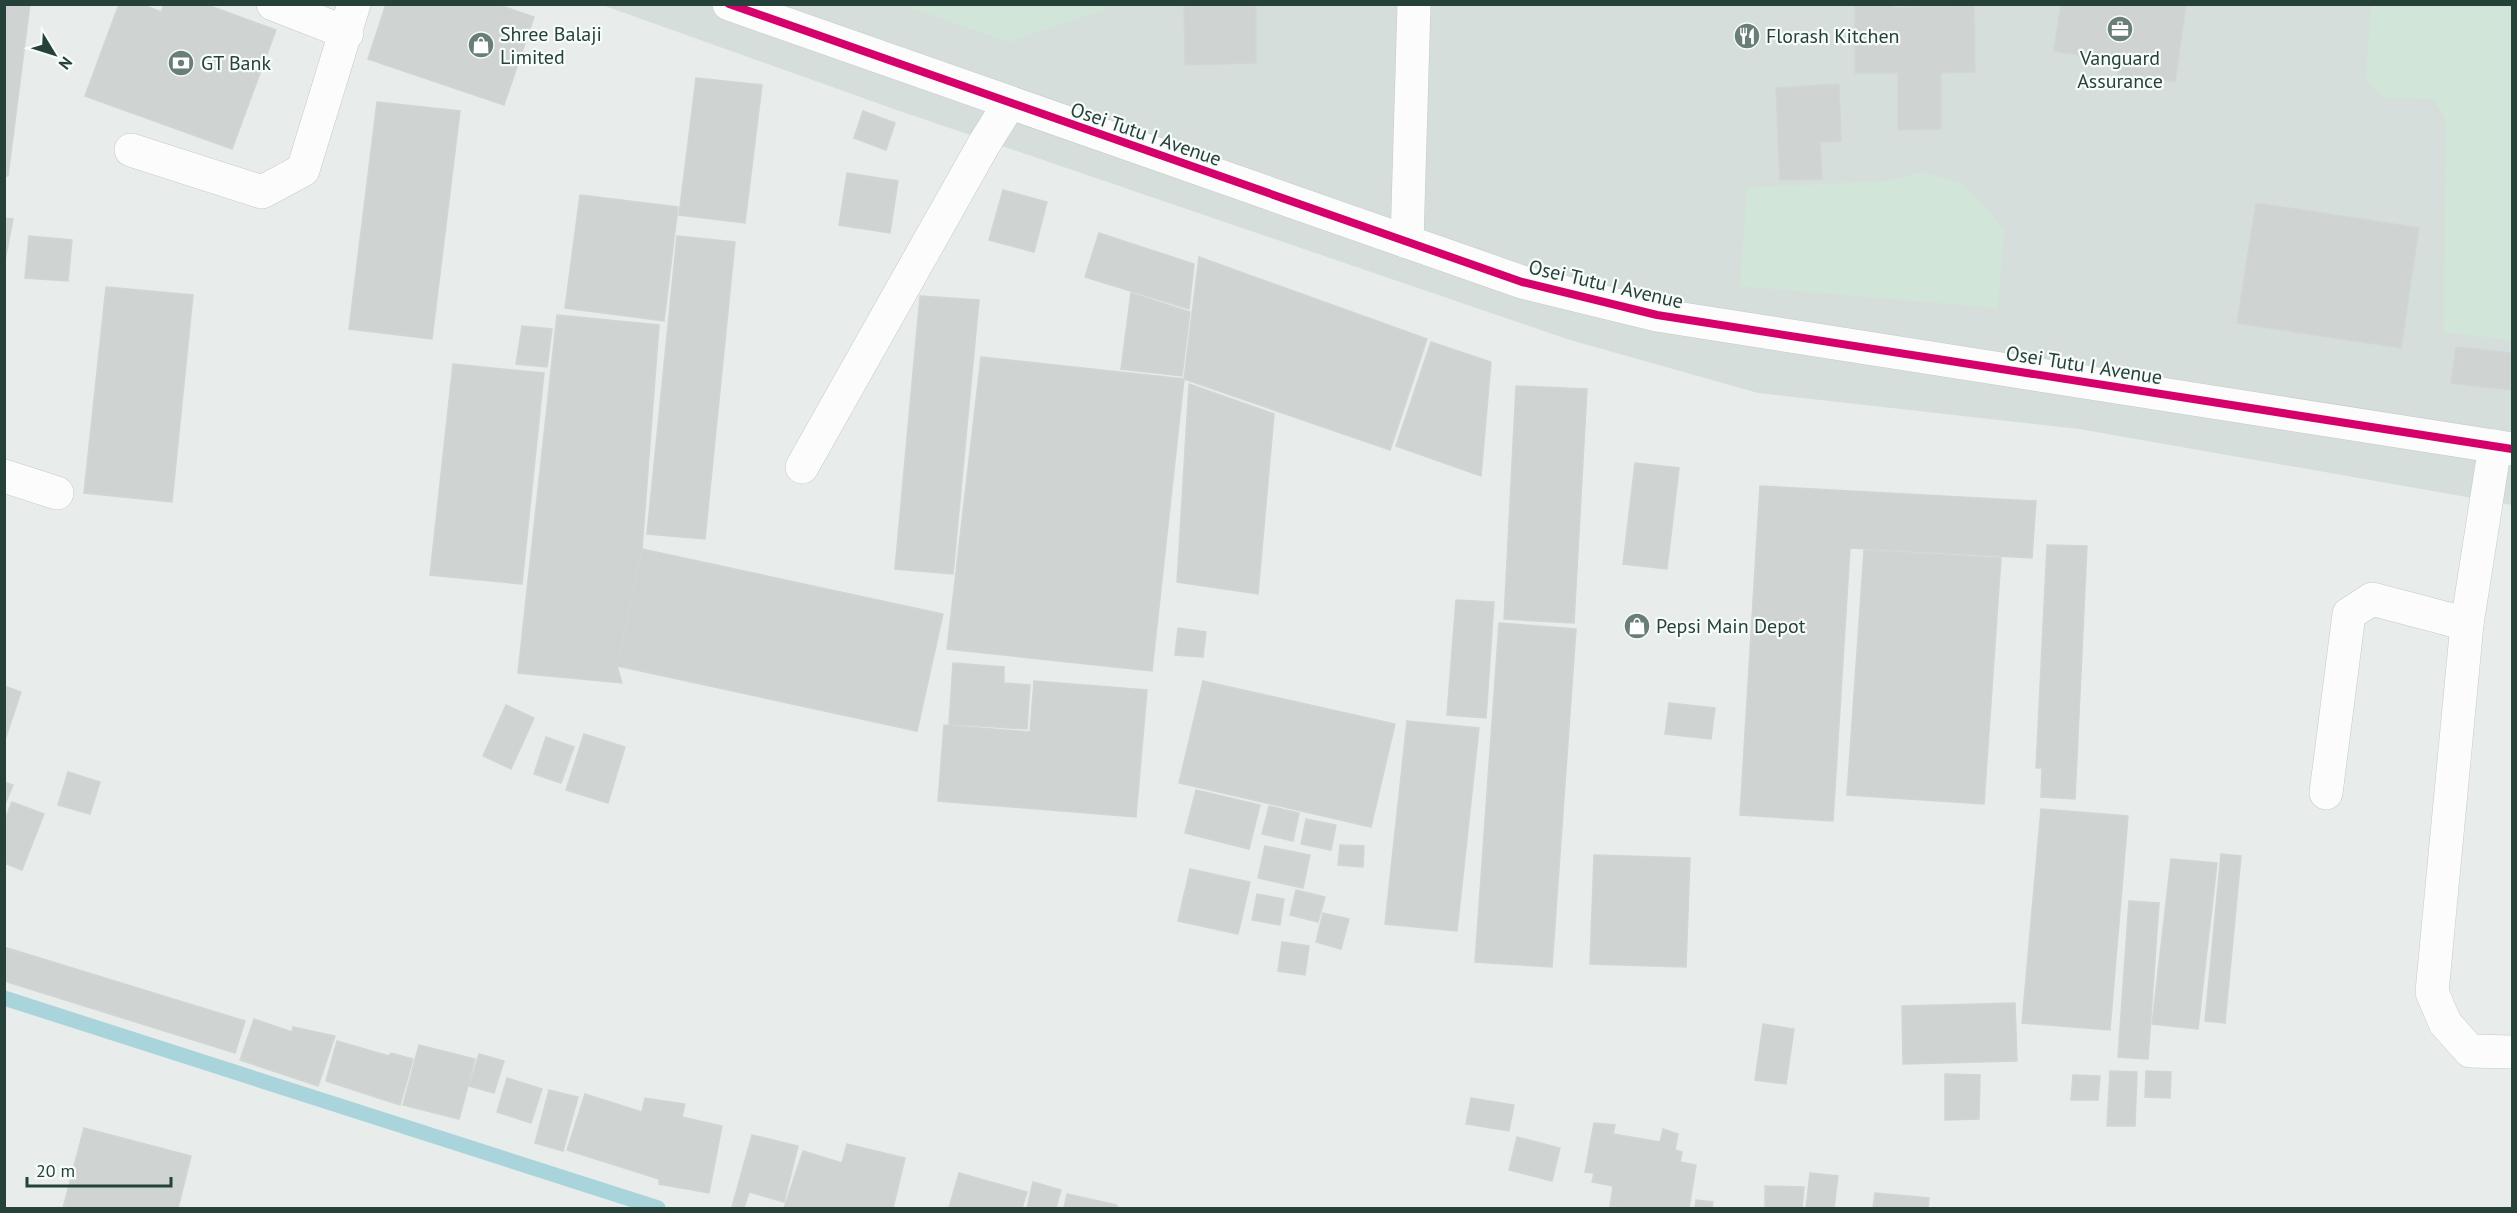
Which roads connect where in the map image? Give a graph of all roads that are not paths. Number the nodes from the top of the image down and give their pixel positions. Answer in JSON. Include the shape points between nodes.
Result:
{"nodes":[{"id":1,"x":273,"y":4,"type":"edge"},
{"id":2,"x":729,"y":4,"type":"edge"},
{"id":3,"x":1414,"y":4,"type":"edge"},
{"id":4,"x":351,"y":19,"type":"edge"},
{"id":5,"x":1009,"y":104,"type":"junction"},
{"id":6,"x":131,"y":150,"type":"dead end"},
{"id":7,"x":1407,"y":242,"type":"junction"},
{"id":8,"x":2504,"y":447,"type":"edge"},
{"id":9,"x":802,"y":467,"type":"dead end"},
{"id":10,"x":4,"y":476,"type":"edge"},
{"id":11,"x":57,"y":493,"type":"dead end"},
{"id":12,"x":2467,"y":624,"type":"junction"},
{"id":13,"x":2326,"y":793,"type":"dead end"},
{"id":14,"x":2512,"y":1052,"type":"edge"}],
"edges":[{"from":1,"to":4,"type":"street"},
{"from":2,"to":5,"type":"street","name":"Osei Tutu I Avenue"},
{"from":3,"to":7,"type":"street"},
{"from":4,"to":6,"type":"street","via":[[303,170],[262,192]]},
{"from":5,"to":7,"type":"street","name":"Osei Tutu I Avenue"},
{"from":5,"to":9,"type":"street"},
{"from":7,"to":8,"type":"street","name":"Osei Tutu I Avenue","via":[[1522,282],[1657,315]]},
{"from":8,"to":12,"type":"street"},
{"from":10,"to":11,"type":"street"},
{"from":12,"to":13,"type":"street","via":[[2372,599],[2349,614]]},
{"from":12,"to":14,"type":"street","via":[[2432,992],[2445,1023],[2470,1051]]}]}
